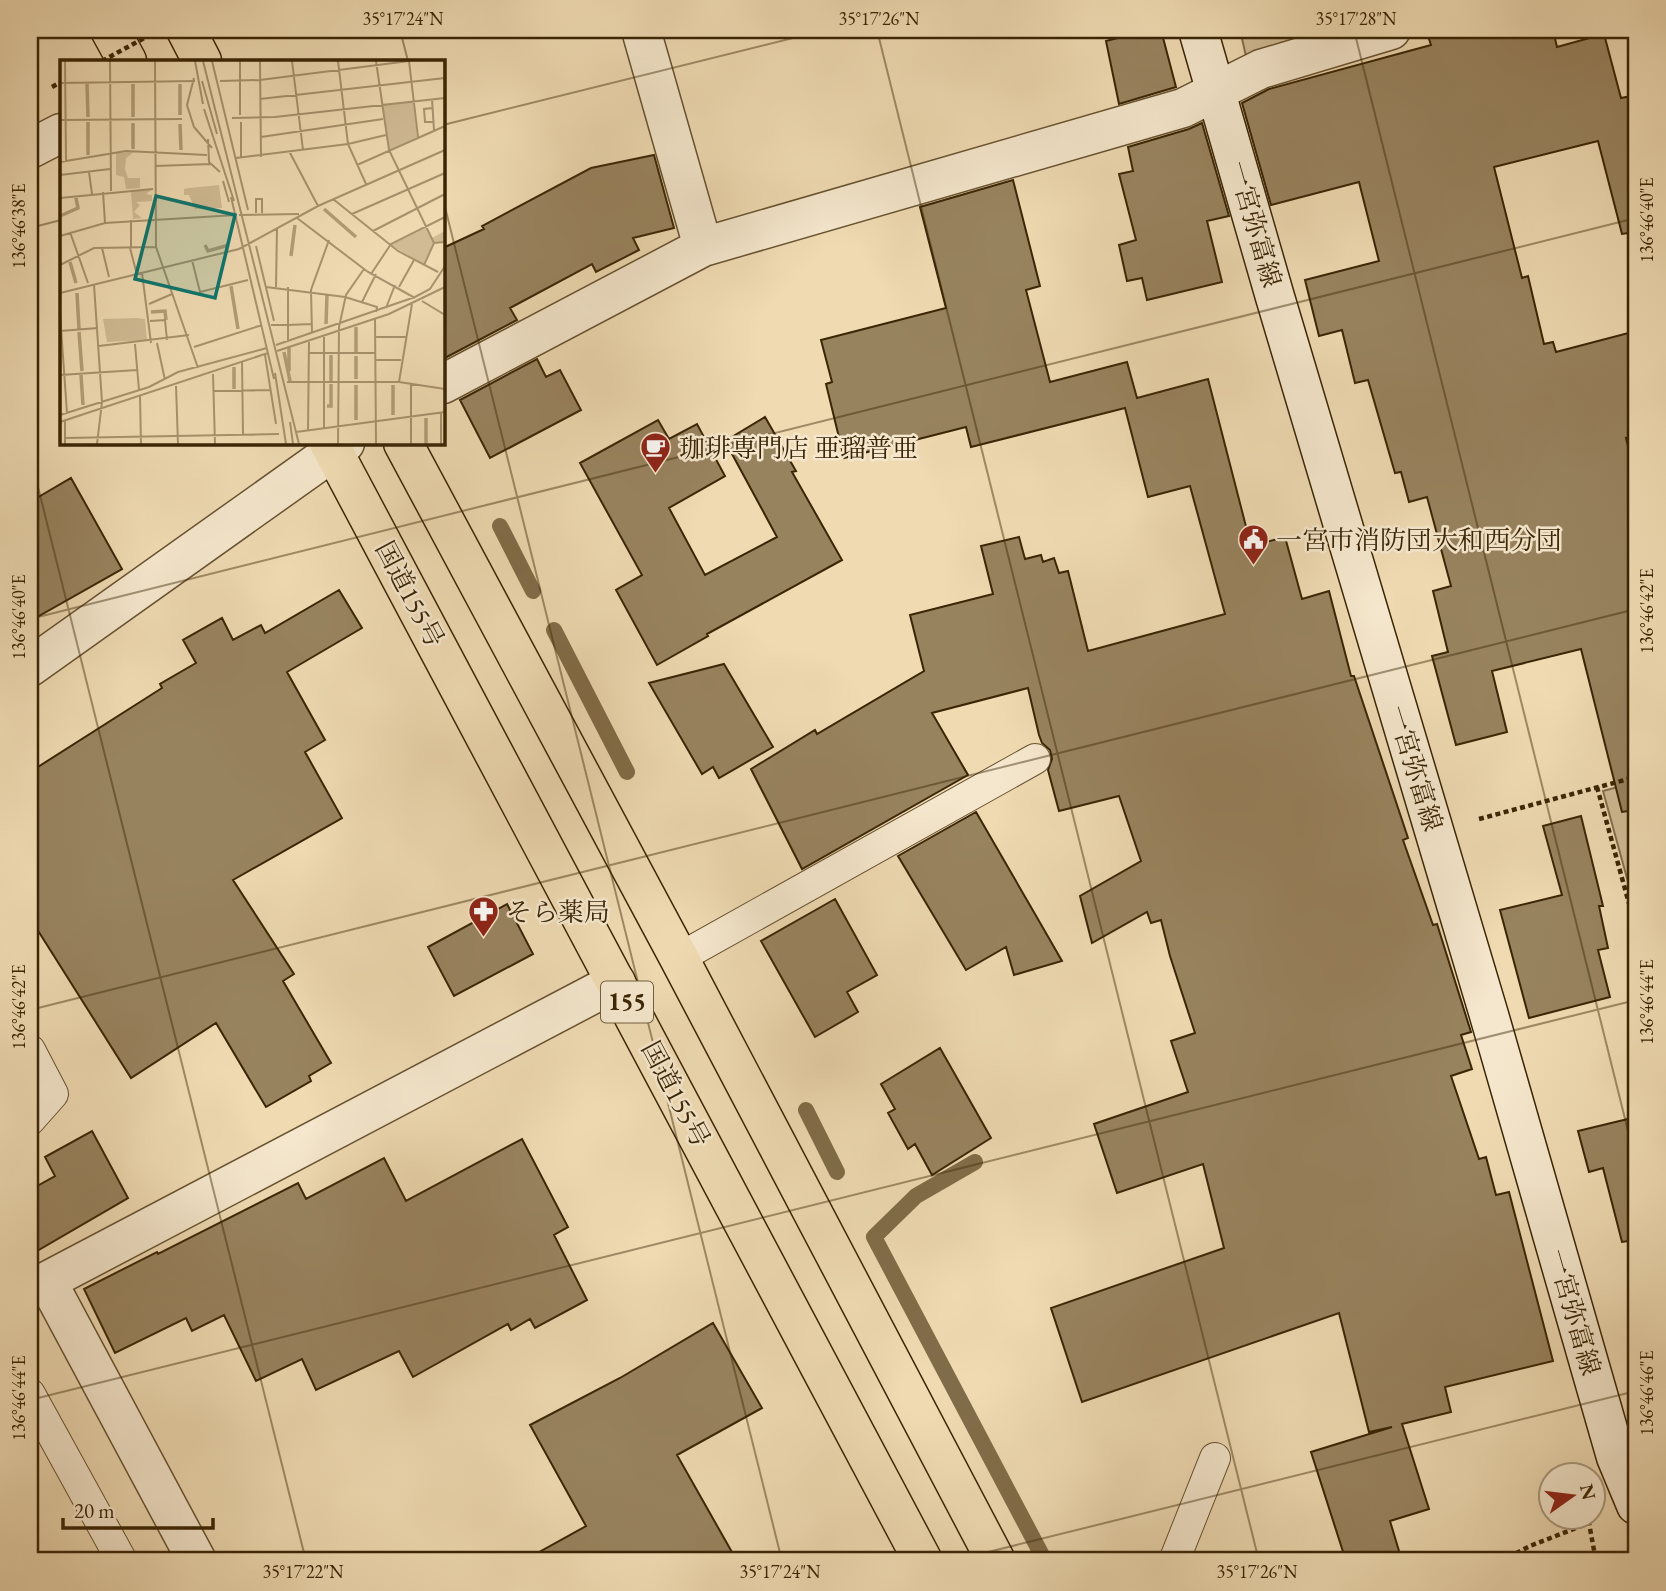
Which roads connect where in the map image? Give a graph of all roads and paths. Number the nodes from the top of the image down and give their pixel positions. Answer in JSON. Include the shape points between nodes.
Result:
{"nodes":[{"id":1,"x":110,"y":30,"type":"edge"},
{"id":2,"x":159,"y":30,"type":"edge"},
{"id":3,"x":186,"y":30,"type":"edge"},
{"id":4,"x":641,"y":30,"type":"edge"},
{"id":5,"x":1198,"y":30,"type":"edge"},
{"id":6,"x":1391,"y":30,"type":"edge"},
{"id":7,"x":104,"y":60,"type":"edge"},
{"id":8,"x":126,"y":60,"type":"edge"},
{"id":9,"x":201,"y":60,"type":"edge"},
{"id":10,"x":1217,"y":90,"type":"junction"},
{"id":11,"x":60,"y":134,"type":"edge"},
{"id":12,"x":30,"y":149,"type":"edge"},
{"id":13,"x":704,"y":247,"type":"junction"},
{"id":14,"x":444,"y":383,"type":"edge"},
{"id":15,"x":404,"y":444,"type":"edge"},
{"id":16,"x":336,"y":446,"type":"edge"},
{"id":17,"x":30,"y":667,"type":"edge"},
{"id":18,"x":1035,"y":759,"type":"dead end"},
{"id":19,"x":1636,"y":777,"type":"edge"},
{"id":20,"x":1597,"y":787,"type":"junction"},
{"id":21,"x":1434,"y":831,"type":"junction"},
{"id":22,"x":1636,"y":929,"type":"edge"},
{"id":23,"x":679,"y":958,"type":"junction"},
{"id":24,"x":616,"y":982,"type":"junction"},
{"id":25,"x":30,"y":1049,"type":"edge"},
{"id":26,"x":30,"y":1119,"type":"edge"},
{"id":27,"x":34,"y":1414,"type":"edge"},
{"id":28,"x":1215,"y":1458,"type":"dead end"},
{"id":29,"x":1636,"y":1505,"type":"edge"},
{"id":30,"x":122,"y":1561,"type":"edge"},
{"id":31,"x":197,"y":1561,"type":"edge"},
{"id":32,"x":923,"y":1561,"type":"edge"},
{"id":33,"x":996,"y":1561,"type":"edge"},
{"id":34,"x":1174,"y":1561,"type":"edge"},
{"id":35,"x":1501,"y":1561,"type":"edge"},
{"id":36,"x":1596,"y":1561,"type":"edge"}],
"edges":[{"from":1,"to":8,"type":"highway"},
{"from":2,"to":7,"type":"path","bridge":true},
{"from":3,"to":9,"type":"highway"},
{"from":4,"to":13,"type":"street"},
{"from":5,"to":10,"type":"street","name":"一宮弥富線"},
{"from":6,"to":10,"type":"street","via":[[1261,69]]},
{"from":10,"to":13,"type":"street","via":[[1183,108]]},
{"from":10,"to":21,"type":"street","name":"一宮弥富線"},
{"from":11,"to":12,"type":"street"},
{"from":13,"to":14,"type":"street"},
{"from":15,"to":23,"type":"highway","number":"155"},
{"from":16,"to":17,"type":"street"},
{"from":16,"to":24,"type":"highway","name":"国道155号","number":"155"},
{"from":18,"to":23,"type":"lane"},
{"from":19,"to":20,"type":"path"},
{"from":20,"to":21,"type":"path"},
{"from":20,"to":22,"type":"path"},
{"from":21,"to":29,"type":"street","name":"一宮弥富線","via":[[1616,1457]]},
{"from":23,"to":33,"type":"highway","number":"155"},
{"from":24,"to":31,"type":"street","via":[[47,1281]]},
{"from":24,"to":32,"type":"highway","name":"国道155号","number":"155"},
{"from":25,"to":26,"type":"lane","via":[[53,1094]]},
{"from":27,"to":30,"type":"lane"},
{"from":28,"to":34,"type":"lane"},
{"from":35,"to":36,"type":"path","via":[[1589,1523]]}]}
